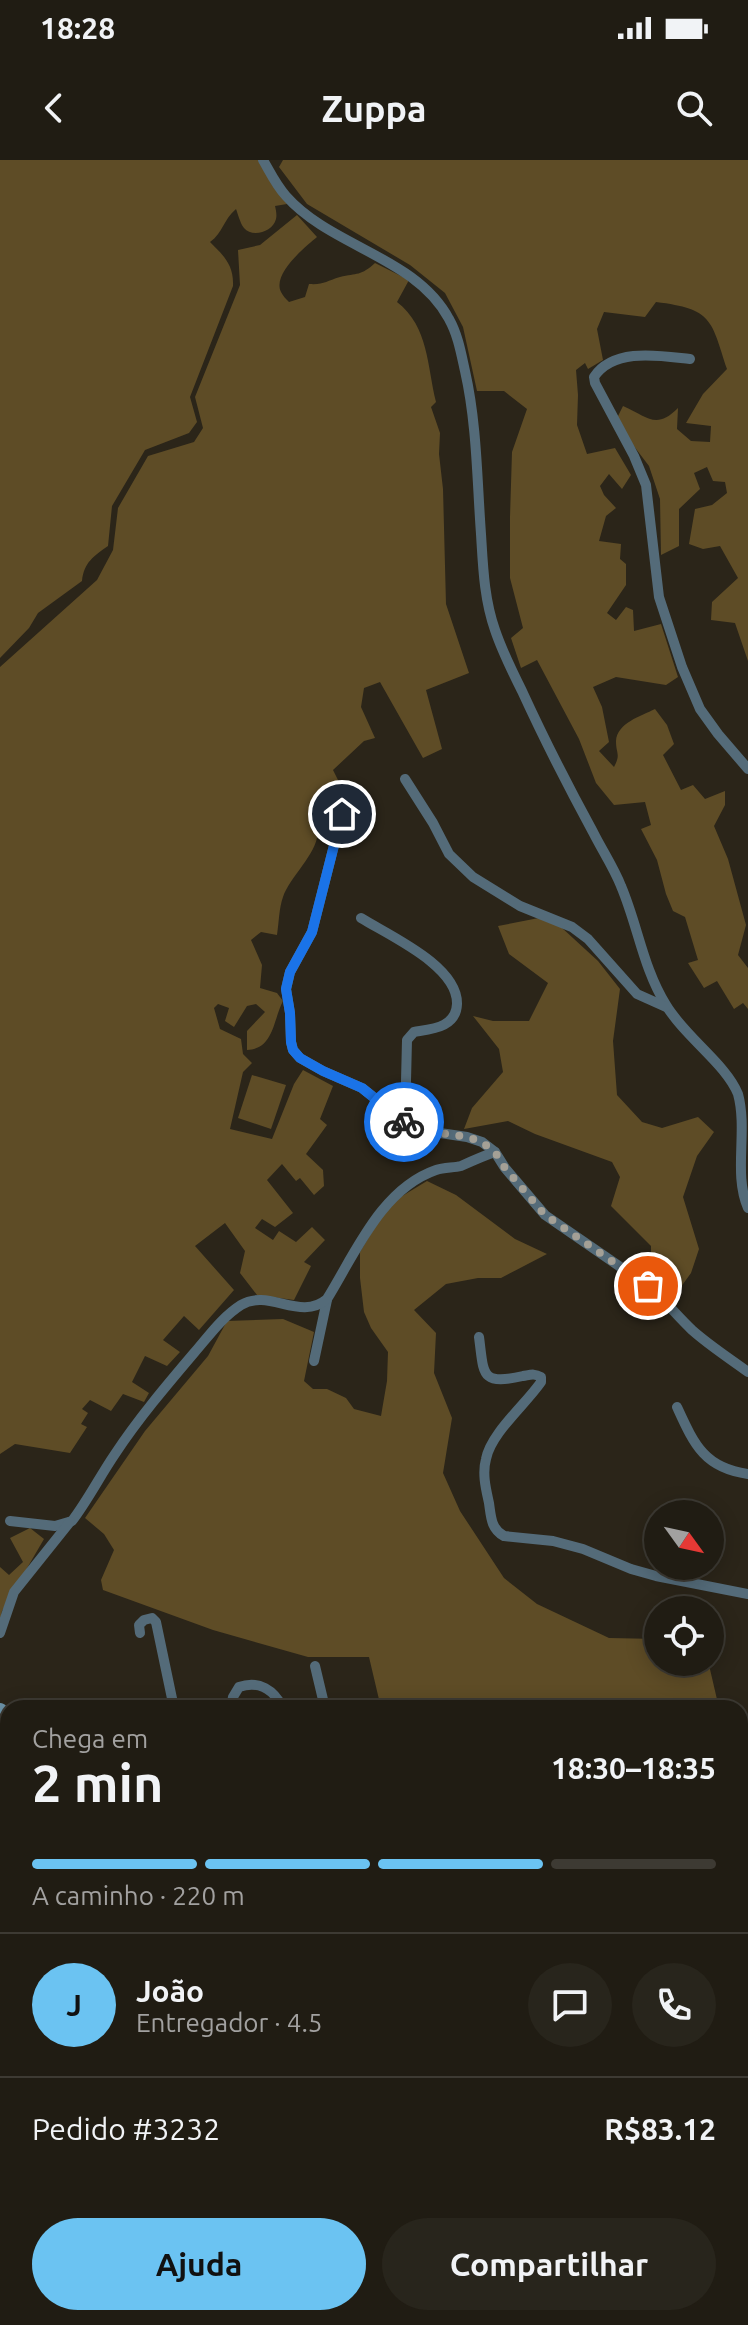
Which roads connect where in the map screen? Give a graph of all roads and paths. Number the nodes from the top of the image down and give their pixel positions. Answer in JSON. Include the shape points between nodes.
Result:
{"nodes":[{"id":1,"x":263,"y":160,"type":"edge"},
{"id":2,"x":690,"y":359,"type":"dead end"},
{"id":3,"x":748,"y":769,"type":"edge"},
{"id":4,"x":405,"y":779,"type":"dead end"},
{"id":5,"x":342,"y":814,"type":"dead end"},
{"id":6,"x":361,"y":918,"type":"dead end"},
{"id":7,"x":667,"y":1007,"type":"junction"},
{"id":8,"x":405,"y":1122,"type":"junction"},
{"id":9,"x":495,"y":1152,"type":"junction"},
{"id":10,"x":748,"y":1208,"type":"edge"},
{"id":11,"x":327,"y":1299,"type":"junction"},
{"id":12,"x":479,"y":1337,"type":"dead end"},
{"id":13,"x":314,"y":1361,"type":"dead end"},
{"id":14,"x":748,"y":1372,"type":"edge"},
{"id":15,"x":677,"y":1407,"type":"dead end"},
{"id":16,"x":748,"y":1474,"type":"edge"},
{"id":17,"x":10,"y":1521,"type":"dead end"},
{"id":18,"x":72,"y":1521,"type":"junction"},
{"id":19,"x":748,"y":1594,"type":"edge"},
{"id":20,"x":0,"y":1633,"type":"edge"},
{"id":21,"x":140,"y":1633,"type":"dead end"},
{"id":22,"x":315,"y":1666,"type":"dead end"},
{"id":23,"x":172,"y":1700,"type":"edge"},
{"id":24,"x":232,"y":1700,"type":"edge"},
{"id":25,"x":279,"y":1700,"type":"edge"},
{"id":26,"x":323,"y":1700,"type":"edge"}],
"edges":[{"from":1,"to":7,"type":"street","via":[[286,197],[304,213],[414,278],[448,317],[469,388],[485,587],[494,628],[544,739],[621,886],[648,973]]},
{"from":2,"to":3,"type":"street","via":[[641,355],[610,363],[594,377],[646,485],[659,597],[682,667],[700,709]]},
{"from":4,"to":7,"type":"street","via":[[449,854],[473,877],[520,906],[572,927],[637,994]]},
{"from":5,"to":8,"type":"street","via":[[312,932],[286,989],[291,1042],[300,1058],[362,1088]]},
{"from":6,"to":8,"type":"street","via":[[439,967],[456,993],[452,1018],[433,1030],[414,1032],[407,1040]]},
{"from":7,"to":10,"type":"street","via":[[738,1093],[744,1112]]},
{"from":8,"to":9,"type":"street","via":[[420,1130],[467,1137]]},
{"from":9,"to":11,"type":"street","via":[[437,1170],[393,1198]]},
{"from":9,"to":14,"type":"street","via":[[545,1215],[648,1286],[689,1328]]},
{"from":11,"to":13,"type":"street"},
{"from":11,"to":18,"type":"street","via":[[311,1308],[260,1298],[223,1319],[115,1453]]},
{"from":12,"to":19,"type":"street","via":[[490,1377],[541,1377],[485,1461],[491,1521],[498,1532],[583,1549],[656,1576]]},
{"from":15,"to":16,"type":"street","via":[[704,1455]]},
{"from":17,"to":18,"type":"street","via":[[55,1526]]},
{"from":18,"to":20,"type":"street","via":[[14,1592]]},
{"from":21,"to":23,"type":"street","via":[[144,1620],[156,1622]]},
{"from":22,"to":26,"type":"street"},
{"from":24,"to":25,"type":"street","via":[[239,1687],[250,1683]]}]}
